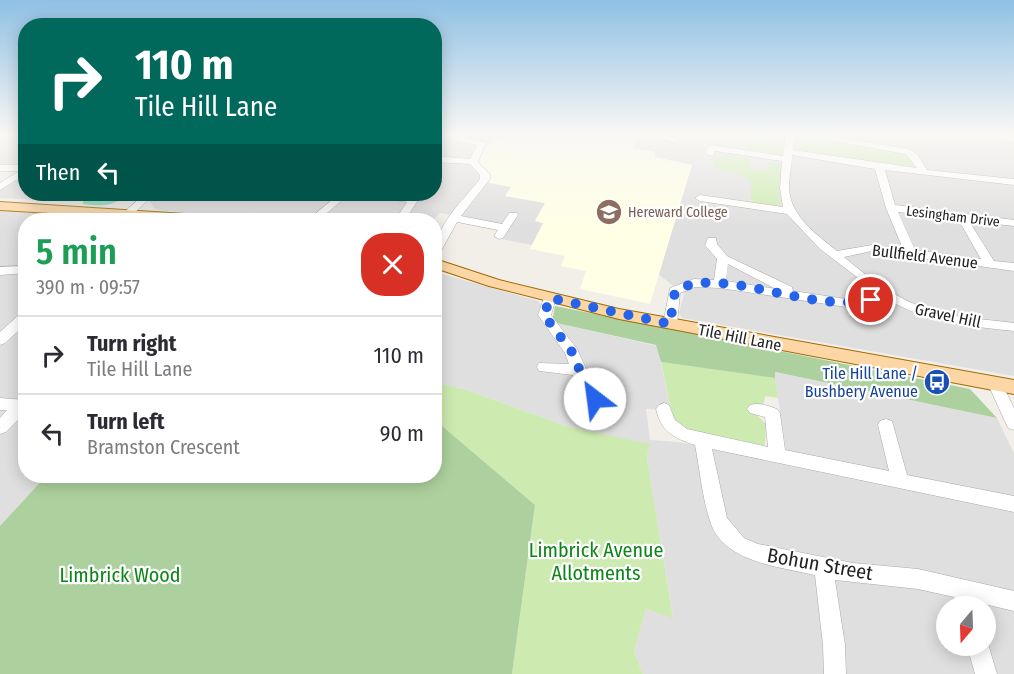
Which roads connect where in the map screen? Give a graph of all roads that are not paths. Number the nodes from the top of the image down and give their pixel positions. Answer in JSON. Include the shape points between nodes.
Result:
{"nodes":[{"id":1,"x":476,"y":165,"type":"edge"},
{"id":2,"x":787,"y":165,"type":"edge"},
{"id":3,"x":867,"y":165,"type":"edge"},
{"id":4,"x":920,"y":165,"type":"edge"},
{"id":5,"x":879,"y":167,"type":"junction"},
{"id":6,"x":0,"y":168,"type":"edge"},
{"id":7,"x":18,"y":169,"type":"edge"},
{"id":8,"x":924,"y":172,"type":"junction"},
{"id":9,"x":18,"y":175,"type":"edge"},
{"id":10,"x":1014,"y":182,"type":"edge"},
{"id":11,"x":0,"y":187,"type":"edge"},
{"id":12,"x":700,"y":198,"type":"dead end"},
{"id":13,"x":141,"y":201,"type":"edge"},
{"id":14,"x":336,"y":201,"type":"edge"},
{"id":15,"x":0,"y":206,"type":"edge"},
{"id":16,"x":891,"y":208,"type":"junction"},
{"id":17,"x":789,"y":211,"type":"junction"},
{"id":18,"x":78,"y":213,"type":"edge"},
{"id":19,"x":128,"y":213,"type":"edge"},
{"id":20,"x":321,"y":213,"type":"edge"},
{"id":21,"x":513,"y":215,"type":"dead end"},
{"id":22,"x":962,"y":217,"type":"junction"},
{"id":23,"x":455,"y":218,"type":"junction"},
{"id":24,"x":1014,"y":223,"type":"edge"},
{"id":25,"x":442,"y":239,"type":"edge"},
{"id":26,"x":712,"y":240,"type":"dead end"},
{"id":27,"x":911,"y":254,"type":"junction"},
{"id":28,"x":836,"y":255,"type":"junction"},
{"id":29,"x":723,"y":258,"type":"junction"},
{"id":30,"x":442,"y":264,"type":"edge"},
{"id":31,"x":990,"y":264,"type":"junction"},
{"id":32,"x":1014,"y":267,"type":"edge"},
{"id":33,"x":18,"y":270,"type":"edge"},
{"id":34,"x":0,"y":271,"type":"edge"},
{"id":35,"x":720,"y":284,"type":"junction"},
{"id":36,"x":795,"y":295,"type":"junction"},
{"id":37,"x":888,"y":295,"type":"junction"},
{"id":38,"x":550,"y":298,"type":"junction"},
{"id":39,"x":18,"y":323,"type":"edge"},
{"id":40,"x":670,"y":324,"type":"junction"},
{"id":41,"x":1014,"y":327,"type":"edge"},
{"id":42,"x":0,"y":340,"type":"edge"},
{"id":43,"x":544,"y":367,"type":"dead end"},
{"id":44,"x":578,"y":370,"type":"junction"},
{"id":45,"x":994,"y":384,"type":"junction"},
{"id":46,"x":1014,"y":387,"type":"edge"},
{"id":47,"x":595,"y":399,"type":"dead end"},
{"id":48,"x":0,"y":404,"type":"edge"},
{"id":49,"x":18,"y":406,"type":"edge"},
{"id":50,"x":755,"y":409,"type":"dead end"},
{"id":51,"x":664,"y":410,"type":"dead end"},
{"id":52,"x":18,"y":411,"type":"edge"},
{"id":53,"x":1014,"y":424,"type":"edge"},
{"id":54,"x":886,"y":425,"type":"dead end"},
{"id":55,"x":0,"y":428,"type":"edge"},
{"id":56,"x":702,"y":440,"type":"junction"},
{"id":57,"x":777,"y":454,"type":"junction"},
{"id":58,"x":900,"y":480,"type":"junction"},
{"id":59,"x":1014,"y":504,"type":"edge"},
{"id":60,"x":824,"y":568,"type":"junction"},
{"id":61,"x":962,"y":596,"type":"edge"},
{"id":62,"x":996,"y":600,"type":"edge"},
{"id":63,"x":1014,"y":601,"type":"edge"},
{"id":64,"x":981,"y":656,"type":"edge"},
{"id":65,"x":835,"y":674,"type":"edge"},
{"id":66,"x":986,"y":674,"type":"edge"}],
"edges":[{"from":1,"to":23,"type":"street","via":[[485,179]]},
{"from":2,"to":17,"type":"street","via":[[784,197]]},
{"from":3,"to":5,"type":"street"},
{"from":4,"to":8,"type":"street"},
{"from":5,"to":8,"type":"street"},
{"from":5,"to":16,"type":"street"},
{"from":6,"to":7,"type":"street"},
{"from":8,"to":10,"type":"street"},
{"from":9,"to":11,"type":"street"},
{"from":12,"to":17,"type":"street"},
{"from":13,"to":19,"type":"street"},
{"from":14,"to":20,"type":"street"},
{"from":15,"to":18,"type":"main road"},
{"from":16,"to":22,"type":"street","name":"Lesingham Drive"},
{"from":16,"to":27,"type":"street"},
{"from":17,"to":28,"type":"street","name":"Gravel Hill","via":[[804,230]]},
{"from":21,"to":23,"type":"street","via":[[502,232]]},
{"from":22,"to":24,"type":"street","name":"Lesingham Drive"},
{"from":22,"to":31,"type":"street"},
{"from":23,"to":25,"type":"street"},
{"from":26,"to":29,"type":"street","via":[[711,245]]},
{"from":27,"to":28,"type":"street","name":"Bullfield Avenue","via":[[866,248]]},
{"from":27,"to":31,"type":"street","name":"Bullfield Avenue"},
{"from":28,"to":37,"type":"street","name":"Gravel Hill"},
{"from":29,"to":35,"type":"street"},
{"from":29,"to":36,"type":"street"},
{"from":30,"to":38,"type":"main road","name":"Tile Hill Lane"},
{"from":31,"to":32,"type":"street","name":"Bullfield Avenue"},
{"from":33,"to":34,"type":"street"},
{"from":35,"to":36,"type":"street"},
{"from":35,"to":40,"type":"street","via":[[694,283],[675,291]]},
{"from":36,"to":37,"type":"street","via":[[846,303]]},
{"from":37,"to":41,"type":"street","name":"Gravel Hill","via":[[924,313]]},
{"from":38,"to":40,"type":"main road","name":"Tile Hill Lane"},
{"from":38,"to":44,"type":"street","via":[[544,315],[572,352]]},
{"from":39,"to":42,"type":"street"},
{"from":40,"to":45,"type":"main road","name":"Tile Hill Lane"},
{"from":43,"to":44,"type":"street"},
{"from":44,"to":47,"type":"street"},
{"from":45,"to":46,"type":"main road","name":"Tile Hill Lane"},
{"from":45,"to":53,"type":"street"},
{"from":48,"to":49,"type":"street"},
{"from":50,"to":57,"type":"street","via":[[772,413]]},
{"from":51,"to":56,"type":"street","via":[[667,425],[674,431]]},
{"from":52,"to":55,"type":"street"},
{"from":54,"to":58,"type":"street"},
{"from":56,"to":57,"type":"street"},
{"from":56,"to":60,"type":"street","name":"Bohun Street","via":[[719,522],[737,544],[757,553]]},
{"from":57,"to":58,"type":"street"},
{"from":58,"to":59,"type":"street"},
{"from":60,"to":61,"type":"street","name":"Bohun Street","via":[[918,579]]},
{"from":60,"to":65,"type":"street"},
{"from":62,"to":63,"type":"street","name":"Bohun Street"},
{"from":64,"to":66,"type":"street"}]}
